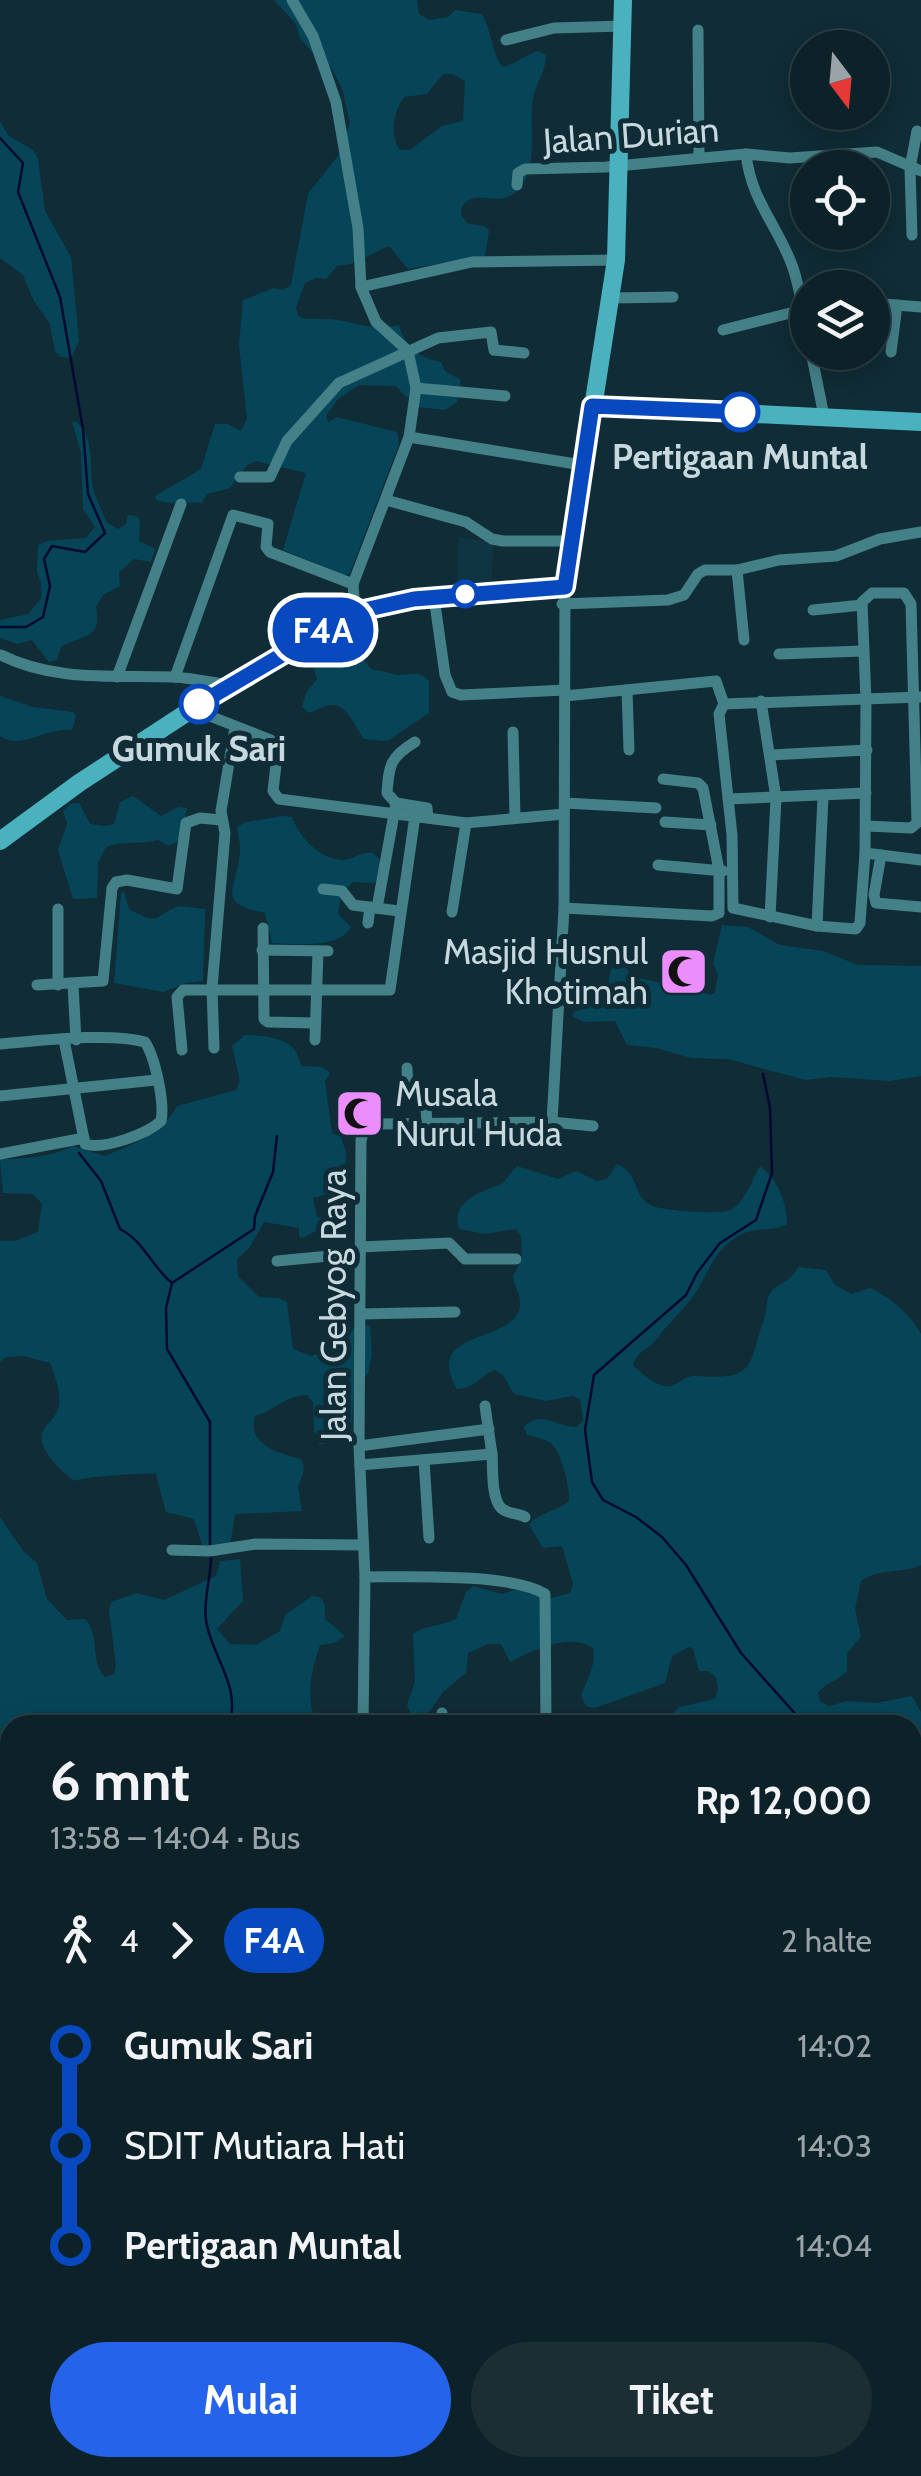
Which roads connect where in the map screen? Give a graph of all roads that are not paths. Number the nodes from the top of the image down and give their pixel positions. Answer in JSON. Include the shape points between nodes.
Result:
{"nodes":[{"id":1,"x":292,"y":0,"type":"edge"},
{"id":2,"x":624,"y":0,"type":"edge"},
{"id":3,"x":623,"y":26,"type":"junction"},
{"id":4,"x":698,"y":30,"type":"dead end"},
{"id":5,"x":506,"y":40,"type":"dead end"},
{"id":6,"x":917,"y":131,"type":"dead end"},
{"id":7,"x":746,"y":154,"type":"junction"},
{"id":8,"x":699,"y":157,"type":"junction"},
{"id":9,"x":619,"y":165,"type":"junction"},
{"id":10,"x":916,"y":169,"type":"edge"},
{"id":11,"x":518,"y":185,"type":"dead end"},
{"id":12,"x":912,"y":235,"type":"dead end"},
{"id":13,"x":616,"y":260,"type":"junction"},
{"id":14,"x":793,"y":270,"type":"edge"},
{"id":15,"x":360,"y":287,"type":"junction"},
{"id":16,"x":673,"y":296,"type":"dead end"},
{"id":17,"x":611,"y":298,"type":"junction"},
{"id":18,"x":890,"y":305,"type":"edge"},
{"id":19,"x":897,"y":305,"type":"junction"},
{"id":20,"x":921,"y":307,"type":"edge"},
{"id":21,"x":790,"y":313,"type":"edge"},
{"id":22,"x":723,"y":330,"type":"dead end"},
{"id":23,"x":408,"y":351,"type":"junction"},
{"id":24,"x":891,"y":352,"type":"dead end"},
{"id":25,"x":524,"y":353,"type":"dead end"},
{"id":26,"x":815,"y":370,"type":"edge"},
{"id":27,"x":416,"y":388,"type":"junction"},
{"id":28,"x":505,"y":396,"type":"dead end"},
{"id":29,"x":592,"y":406,"type":"junction"},
{"id":30,"x":824,"y":416,"type":"junction"},
{"id":31,"x":921,"y":422,"type":"edge"},
{"id":32,"x":410,"y":437,"type":"junction"},
{"id":33,"x":582,"y":465,"type":"junction"},
{"id":34,"x":240,"y":477,"type":"dead end"},
{"id":35,"x":386,"y":500,"type":"junction"},
{"id":36,"x":182,"y":504,"type":"dead end"},
{"id":37,"x":921,"y":532,"type":"edge"},
{"id":38,"x":572,"y":542,"type":"junction"},
{"id":39,"x":737,"y":570,"type":"junction"},
{"id":40,"x":352,"y":584,"type":"junction"},
{"id":41,"x":564,"y":596,"type":"junction"},
{"id":42,"x":434,"y":597,"type":"junction"},
{"id":43,"x":862,"y":605,"type":"junction"},
{"id":44,"x":814,"y":610,"type":"dead end"},
{"id":45,"x":355,"y":612,"type":"junction"},
{"id":46,"x":744,"y":640,"type":"dead end"},
{"id":47,"x":863,"y":651,"type":"junction"},
{"id":48,"x":779,"y":654,"type":"dead end"},
{"id":49,"x":0,"y":655,"type":"edge"},
{"id":50,"x":117,"y":678,"type":"junction"},
{"id":51,"x":175,"y":678,"type":"junction"},
{"id":52,"x":229,"y":685,"type":"junction"},
{"id":53,"x":627,"y":690,"type":"junction"},
{"id":54,"x":565,"y":693,"type":"junction"},
{"id":55,"x":918,"y":697,"type":"edge"},
{"id":56,"x":866,"y":700,"type":"junction"},
{"id":57,"x":761,"y":702,"type":"junction"},
{"id":58,"x":724,"y":704,"type":"junction"},
{"id":59,"x":192,"y":708,"type":"junction"},
{"id":60,"x":234,"y":726,"type":"junction"},
{"id":61,"x":513,"y":732,"type":"dead end"},
{"id":62,"x":415,"y":742,"type":"dead end"},
{"id":63,"x":629,"y":750,"type":"dead end"},
{"id":64,"x":867,"y":750,"type":"junction"},
{"id":65,"x":770,"y":755,"type":"junction"},
{"id":66,"x":663,"y":779,"type":"dead end"},
{"id":67,"x":918,"y":785,"type":"edge"},
{"id":68,"x":866,"y":794,"type":"junction"},
{"id":69,"x":823,"y":797,"type":"junction"},
{"id":70,"x":776,"y":798,"type":"junction"},
{"id":71,"x":728,"y":799,"type":"junction"},
{"id":72,"x":395,"y":808,"type":"junction"},
{"id":73,"x":656,"y":808,"type":"dead end"},
{"id":74,"x":564,"y":809,"type":"junction"},
{"id":75,"x":422,"y":817,"type":"junction"},
{"id":76,"x":515,"y":817,"type":"junction"},
{"id":77,"x":222,"y":820,"type":"junction"},
{"id":78,"x":665,"y":822,"type":"dead end"},
{"id":79,"x":466,"y":823,"type":"junction"},
{"id":80,"x":711,"y":825,"type":"junction"},
{"id":81,"x":866,"y":826,"type":"junction"},
{"id":82,"x":0,"y":840,"type":"edge"},
{"id":83,"x":865,"y":853,"type":"junction"},
{"id":84,"x":881,"y":855,"type":"junction"},
{"id":85,"x":921,"y":860,"type":"edge"},
{"id":86,"x":658,"y":865,"type":"dead end"},
{"id":87,"x":725,"y":871,"type":"junction"},
{"id":88,"x":323,"y":889,"type":"dead end"},
{"id":89,"x":921,"y":907,"type":"edge"},
{"id":90,"x":373,"y":908,"type":"junction"},
{"id":91,"x":564,"y":908,"type":"junction"},
{"id":92,"x":58,"y":909,"type":"dead end"},
{"id":93,"x":399,"y":911,"type":"junction"},
{"id":94,"x":452,"y":912,"type":"dead end"},
{"id":95,"x":770,"y":916,"type":"junction"},
{"id":96,"x":368,"y":923,"type":"dead end"},
{"id":97,"x":817,"y":926,"type":"junction"},
{"id":98,"x":262,"y":928,"type":"dead end"},
{"id":99,"x":262,"y":950,"type":"junction"},
{"id":100,"x":38,"y":985,"type":"dead end"},
{"id":101,"x":58,"y":985,"type":"junction"},
{"id":102,"x":74,"y":985,"type":"junction"},
{"id":103,"x":212,"y":988,"type":"junction"},
{"id":104,"x":262,"y":990,"type":"junction"},
{"id":105,"x":315,"y":992,"type":"junction"},
{"id":106,"x":316,"y":1022,"type":"junction"},
{"id":107,"x":70,"y":1040,"type":"junction"},
{"id":108,"x":315,"y":1040,"type":"dead end"},
{"id":109,"x":0,"y":1044,"type":"edge"},
{"id":110,"x":214,"y":1048,"type":"dead end"},
{"id":111,"x":182,"y":1050,"type":"dead end"},
{"id":112,"x":407,"y":1068,"type":"dead end"},
{"id":113,"x":156,"y":1080,"type":"junction"},
{"id":114,"x":71,"y":1086,"type":"junction"},
{"id":115,"x":0,"y":1096,"type":"edge"},
{"id":116,"x":552,"y":1122,"type":"junction"},
{"id":117,"x":428,"y":1124,"type":"junction"},
{"id":118,"x":593,"y":1126,"type":"dead end"},
{"id":119,"x":84,"y":1138,"type":"junction"},
{"id":120,"x":0,"y":1154,"type":"edge"},
{"id":121,"x":360,"y":1250,"type":"junction"},
{"id":122,"x":516,"y":1259,"type":"dead end"},
{"id":123,"x":276,"y":1261,"type":"dead end"},
{"id":124,"x":455,"y":1312,"type":"dead end"},
{"id":125,"x":360,"y":1314,"type":"junction"},
{"id":126,"x":486,"y":1406,"type":"dead end"},
{"id":127,"x":488,"y":1429,"type":"junction"},
{"id":128,"x":359,"y":1446,"type":"junction"},
{"id":129,"x":487,"y":1454,"type":"junction"},
{"id":130,"x":424,"y":1460,"type":"junction"},
{"id":131,"x":360,"y":1465,"type":"junction"},
{"id":132,"x":525,"y":1517,"type":"dead end"},
{"id":133,"x":429,"y":1538,"type":"dead end"},
{"id":134,"x":363,"y":1544,"type":"junction"},
{"id":135,"x":172,"y":1550,"type":"dead end"},
{"id":136,"x":365,"y":1577,"type":"junction"},
{"id":137,"x":363,"y":1715,"type":"edge"},
{"id":138,"x":546,"y":1715,"type":"edge"}],
"edges":[{"from":1,"to":15,"type":"street","via":[[314,36],[336,102],[358,228]]},
{"from":2,"to":3,"type":"main road"},
{"from":3,"to":5,"type":"street","via":[[554,28]]},
{"from":3,"to":9,"type":"main road"},
{"from":4,"to":8,"type":"street"},
{"from":6,"to":10,"type":"street"},
{"from":7,"to":8,"type":"street","name":"Jalan Durian"},
{"from":7,"to":10,"type":"street","via":[[877,152]]},
{"from":7,"to":14,"type":"street","name":"Jalan Durian","via":[[758,203]]},
{"from":8,"to":9,"type":"street","name":"Jalan Durian"},
{"from":9,"to":11,"type":"street","name":"Jalan Durian","via":[[525,169]]},
{"from":9,"to":13,"type":"main road"},
{"from":10,"to":12,"type":"street"},
{"from":13,"to":15,"type":"street","via":[[472,262]]},
{"from":13,"to":17,"type":"main road"},
{"from":15,"to":23,"type":"street","via":[[376,322]]},
{"from":16,"to":17,"type":"street"},
{"from":17,"to":29,"type":"main road"},
{"from":18,"to":19,"type":"street"},
{"from":19,"to":20,"type":"street"},
{"from":19,"to":24,"type":"street"},
{"from":21,"to":22,"type":"street"},
{"from":23,"to":25,"type":"street","via":[[438,338],[490,332],[494,350]]},
{"from":23,"to":27,"type":"street"},
{"from":23,"to":34,"type":"street","via":[[339,383],[287,441],[270,477]]},
{"from":26,"to":30,"type":"street"},
{"from":27,"to":28,"type":"street"},
{"from":27,"to":32,"type":"street"},
{"from":29,"to":30,"type":"main road"},
{"from":29,"to":33,"type":"main road"},
{"from":30,"to":31,"type":"main road"},
{"from":32,"to":33,"type":"street"},
{"from":32,"to":35,"type":"street"},
{"from":33,"to":38,"type":"main road"},
{"from":35,"to":38,"type":"street","via":[[466,522],[492,539]]},
{"from":35,"to":40,"type":"street"},
{"from":36,"to":50,"type":"street"},
{"from":37,"to":39,"type":"street","via":[[836,556]]},
{"from":38,"to":41,"type":"main road"},
{"from":39,"to":41,"type":"street","via":[[702,571],[684,595],[668,600]]},
{"from":39,"to":46,"type":"street"},
{"from":40,"to":45,"type":"street"},
{"from":40,"to":51,"type":"street","via":[[270,552],[268,524],[233,514]]},
{"from":41,"to":42,"type":"main road"},
{"from":41,"to":54,"type":"street"},
{"from":42,"to":45,"type":"main road"},
{"from":42,"to":54,"type":"street","via":[[452,692]]},
{"from":43,"to":44,"type":"street"},
{"from":43,"to":47,"type":"street"},
{"from":43,"to":55,"type":"street","via":[[872,592],[904,592],[911,604]]},
{"from":45,"to":52,"type":"main road"},
{"from":47,"to":48,"type":"street"},
{"from":47,"to":56,"type":"street"},
{"from":49,"to":50,"type":"street","via":[[33,669]]},
{"from":50,"to":51,"type":"street"},
{"from":51,"to":52,"type":"street"},
{"from":52,"to":59,"type":"main road"},
{"from":53,"to":54,"type":"street"},
{"from":53,"to":58,"type":"street","via":[[716,681]]},
{"from":53,"to":63,"type":"street"},
{"from":54,"to":74,"type":"street"},
{"from":55,"to":56,"type":"street"},
{"from":55,"to":67,"type":"street"},
{"from":56,"to":57,"type":"street"},
{"from":56,"to":64,"type":"street"},
{"from":57,"to":58,"type":"street"},
{"from":57,"to":65,"type":"street"},
{"from":58,"to":71,"type":"street","via":[[719,714]]},
{"from":59,"to":60,"type":"street"},
{"from":59,"to":82,"type":"main road"},
{"from":60,"to":72,"type":"street","via":[[274,744],[273,791],[279,799]]},
{"from":60,"to":77,"type":"street"},
{"from":61,"to":76,"type":"street"},
{"from":62,"to":72,"type":"street","via":[[392,760],[388,793]]},
{"from":64,"to":65,"type":"street"},
{"from":64,"to":68,"type":"street"},
{"from":65,"to":70,"type":"street"},
{"from":66,"to":80,"type":"street","via":[[698,784]]},
{"from":67,"to":81,"type":"street","via":[[916,826]]},
{"from":68,"to":69,"type":"street"},
{"from":68,"to":81,"type":"street"},
{"from":69,"to":70,"type":"street"},
{"from":69,"to":97,"type":"street"},
{"from":70,"to":71,"type":"street"},
{"from":70,"to":95,"type":"street"},
{"from":71,"to":87,"type":"street","via":[[732,834]]},
{"from":72,"to":75,"type":"street","via":[[427,808]]},
{"from":72,"to":90,"type":"street"},
{"from":73,"to":74,"type":"street"},
{"from":74,"to":76,"type":"street"},
{"from":74,"to":91,"type":"street"},
{"from":75,"to":79,"type":"street"},
{"from":75,"to":93,"type":"street"},
{"from":76,"to":79,"type":"street"},
{"from":77,"to":102,"type":"street","via":[[186,822],[177,889],[116,882],[104,981]]},
{"from":77,"to":103,"type":"street"},
{"from":78,"to":80,"type":"street"},
{"from":79,"to":94,"type":"street"},
{"from":80,"to":87,"type":"street"},
{"from":81,"to":83,"type":"street"},
{"from":83,"to":84,"type":"street"},
{"from":83,"to":97,"type":"street","via":[[860,924],[851,931]]},
{"from":84,"to":85,"type":"street"},
{"from":84,"to":89,"type":"street","via":[[874,894],[879,904]]},
{"from":86,"to":87,"type":"street"},
{"from":87,"to":91,"type":"street","via":[[719,913],[712,916]]},
{"from":87,"to":95,"type":"street","via":[[736,910]]},
{"from":88,"to":90,"type":"street"},
{"from":90,"to":93,"type":"street"},
{"from":90,"to":96,"type":"street"},
{"from":91,"to":116,"type":"street"},
{"from":92,"to":101,"type":"street"},
{"from":93,"to":105,"type":"street","via":[[390,990]]},
{"from":95,"to":97,"type":"street"},
{"from":98,"to":99,"type":"street"},
{"from":99,"to":104,"type":"street"},
{"from":99,"to":105,"type":"street","via":[[323,951]]},
{"from":100,"to":101,"type":"street"},
{"from":101,"to":102,"type":"street"},
{"from":102,"to":107,"type":"street"},
{"from":103,"to":104,"type":"street"},
{"from":103,"to":110,"type":"street"},
{"from":103,"to":111,"type":"street","via":[[183,990],[177,997]]},
{"from":104,"to":105,"type":"street"},
{"from":104,"to":106,"type":"street","via":[[268,1022]]},
{"from":105,"to":106,"type":"street"},
{"from":106,"to":108,"type":"street"},
{"from":107,"to":109,"type":"street"},
{"from":107,"to":113,"type":"street","via":[[146,1042]]},
{"from":107,"to":114,"type":"street"},
{"from":112,"to":117,"type":"street","via":[[408,1092],[426,1109]]},
{"from":113,"to":114,"type":"street"},
{"from":113,"to":119,"type":"street","via":[[163,1113],[156,1126],[94,1147]]},
{"from":114,"to":115,"type":"street"},
{"from":114,"to":119,"type":"street"},
{"from":116,"to":117,"type":"street","name":"Jalan Gebyog Raya"},
{"from":116,"to":118,"type":"street","name":"Jalan Gebyog Raya"},
{"from":117,"to":121,"type":"street","name":"Jalan Gebyog Raya","via":[[377,1124],[364,1131]]},
{"from":119,"to":120,"type":"street"},
{"from":121,"to":122,"type":"street","via":[[449,1243],[465,1258]]},
{"from":121,"to":123,"type":"street"},
{"from":121,"to":125,"type":"street","name":"Jalan Gebyog Raya"},
{"from":124,"to":125,"type":"street"},
{"from":125,"to":128,"type":"street","name":"Jalan Gebyog Raya"},
{"from":126,"to":127,"type":"street"},
{"from":127,"to":128,"type":"street"},
{"from":127,"to":129,"type":"street"},
{"from":128,"to":131,"type":"street","name":"Jalan Gebyog Raya"},
{"from":129,"to":130,"type":"street"},
{"from":129,"to":132,"type":"street","via":[[499,1504]]},
{"from":130,"to":131,"type":"street"},
{"from":130,"to":133,"type":"street"},
{"from":131,"to":134,"type":"street","name":"Jalan Gebyog Raya"},
{"from":134,"to":135,"type":"street"},
{"from":134,"to":136,"type":"street","name":"Jalan Gebyog Raya"},
{"from":136,"to":137,"type":"street","name":"Jalan Gebyog Raya"},
{"from":136,"to":138,"type":"street","via":[[510,1583],[545,1594]]}]}
